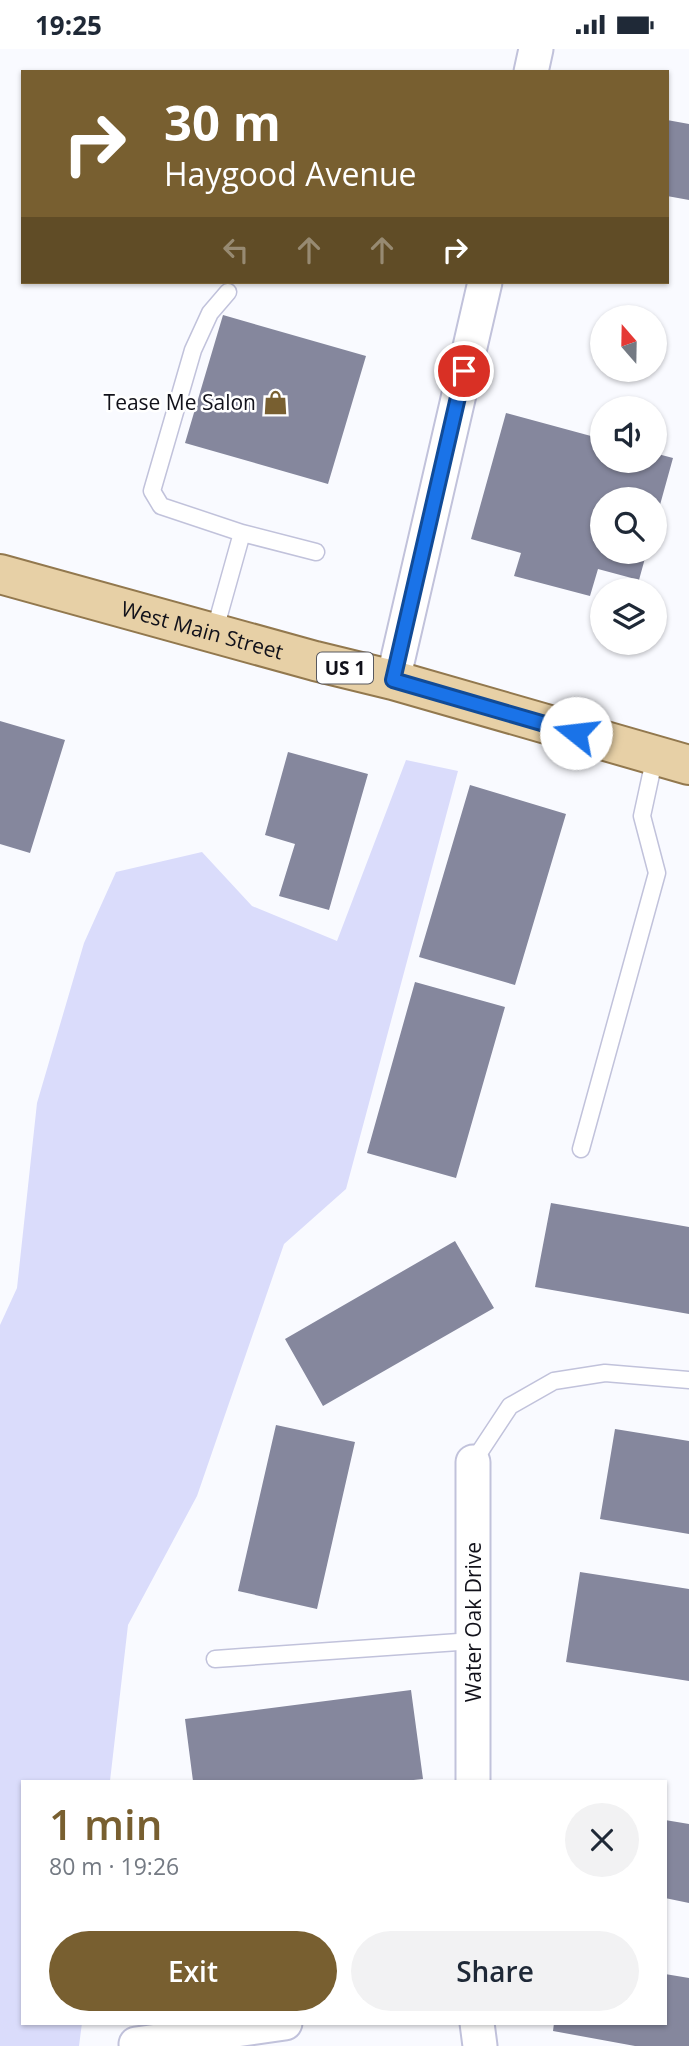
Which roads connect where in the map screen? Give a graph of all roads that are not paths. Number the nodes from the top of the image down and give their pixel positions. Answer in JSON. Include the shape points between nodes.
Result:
{"nodes":[{"id":1,"x":536,"y":49,"type":"edge"},
{"id":2,"x":531,"y":70,"type":"edge"},
{"id":3,"x":485,"y":284,"type":"edge"},
{"id":4,"x":229,"y":292,"type":"dead end"},
{"id":5,"x":242,"y":533,"type":"junction"},
{"id":6,"x":316,"y":552,"type":"dead end"},
{"id":7,"x":0,"y":574,"type":"edge"},
{"id":8,"x":214,"y":633,"type":"junction"},
{"id":9,"x":393,"y":680,"type":"junction"},
{"id":10,"x":672,"y":760,"type":"edge"},
{"id":11,"x":581,"y":1149,"type":"dead end"},
{"id":12,"x":689,"y":1380,"type":"edge"},
{"id":13,"x":472,"y":1462,"type":"joint"},
{"id":14,"x":473,"y":1641,"type":"junction"},
{"id":15,"x":215,"y":1659,"type":"dead end"},
{"id":16,"x":473,"y":1780,"type":"edge"},
{"id":17,"x":271,"y":2025,"type":"edge"},
{"id":18,"x":477,"y":2025,"type":"edge"},
{"id":19,"x":136,"y":2044,"type":"dead end"},
{"id":20,"x":480,"y":2046,"type":"edge"}],
"edges":[{"from":1,"to":2,"type":"street"},
{"from":3,"to":9,"type":"street"},
{"from":4,"to":5,"type":"lane","via":[[210,313],[193,350],[152,491],[161,506]]},
{"from":5,"to":6,"type":"lane"},
{"from":5,"to":8,"type":"lane"},
{"from":7,"to":8,"type":"main road","name":"West Main Street","number":"US 1"},
{"from":8,"to":9,"type":"main road","name":"West Main Street","number":"US 1"},
{"from":9,"to":10,"type":"main road","name":"West Main Street","number":"US 1"},
{"from":10,"to":11,"type":"lane","via":[[642,816],[657,873]]},
{"from":12,"to":13,"type":"lane","via":[[605,1373],[554,1381],[510,1406]]},
{"from":13,"to":14,"type":"street","name":"Water Oak Drive"},
{"from":14,"to":15,"type":"lane"},
{"from":14,"to":16,"type":"street","name":"Water Oak Drive"},
{"from":17,"to":19,"type":"street"},
{"from":18,"to":20,"type":"street"}]}
